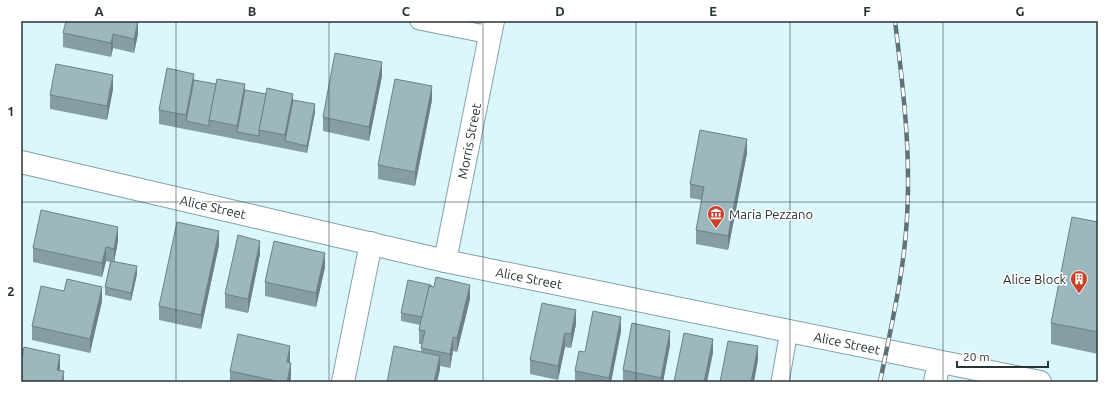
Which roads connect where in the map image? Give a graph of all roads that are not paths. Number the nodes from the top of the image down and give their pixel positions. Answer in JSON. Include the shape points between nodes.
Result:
{"nodes":[{"id":1,"x":419,"y":21,"type":"edge"},
{"id":2,"x":491,"y":28,"type":"edge"},
{"id":3,"x":21,"y":162,"type":"edge"},
{"id":4,"x":370,"y":243,"type":"junction"},
{"id":5,"x":445,"y":261,"type":"junction"},
{"id":6,"x":789,"y":331,"type":"junction"},
{"id":7,"x":937,"y":372,"type":"edge"},
{"id":8,"x":343,"y":382,"type":"edge"},
{"id":9,"x":780,"y":382,"type":"edge"},
{"id":10,"x":1040,"y":382,"type":"edge"}],
"edges":[{"from":1,"to":2,"type":"lane"},
{"from":2,"to":5,"type":"street","name":"Morris Street"},
{"from":3,"to":4,"type":"street","name":"Alice Street"},
{"from":4,"to":5,"type":"street","name":"Alice Street"},
{"from":4,"to":8,"type":"street"},
{"from":5,"to":6,"type":"street","name":"Alice Street"},
{"from":6,"to":7,"type":"street","name":"Alice Street"},
{"from":6,"to":9,"type":"lane"},
{"from":7,"to":10,"type":"street","name":"Alice Street"}]}
